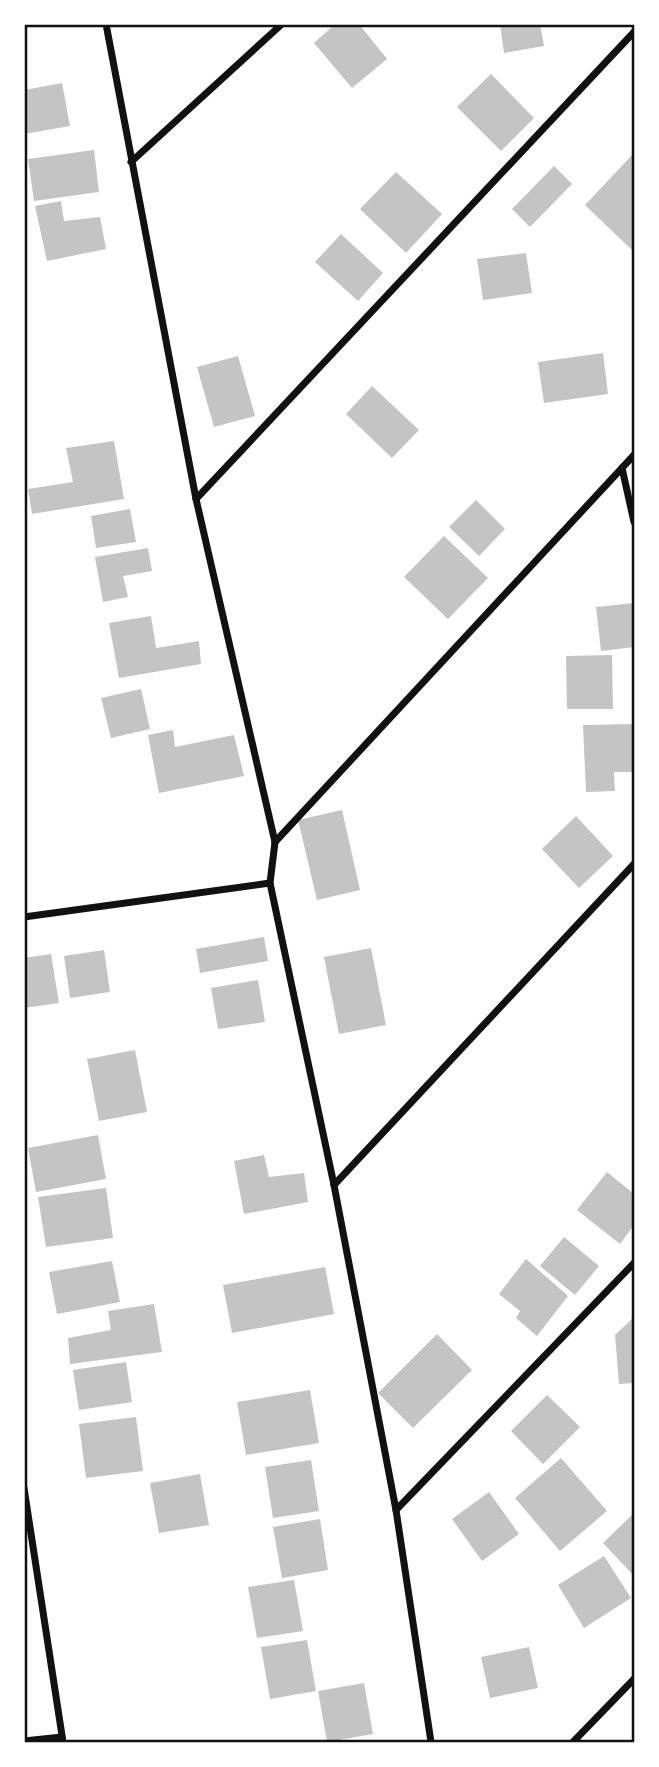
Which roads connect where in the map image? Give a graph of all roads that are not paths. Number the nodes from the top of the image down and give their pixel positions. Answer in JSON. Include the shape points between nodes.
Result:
{"nodes":[{"id":1,"x":106,"y":24,"type":"edge"},
{"id":2,"x":282,"y":24,"type":"edge"},
{"id":3,"x":635,"y":32,"type":"edge"},
{"id":4,"x":131,"y":162,"type":"junction"},
{"id":5,"x":635,"y":454,"type":"edge"},
{"id":6,"x":622,"y":468,"type":"junction"},
{"id":7,"x":196,"y":499,"type":"junction"},
{"id":8,"x":635,"y":522,"type":"edge"},
{"id":9,"x":275,"y":842,"type":"junction"},
{"id":10,"x":635,"y":864,"type":"edge"},
{"id":11,"x":271,"y":883,"type":"junction"},
{"id":12,"x":24,"y":917,"type":"edge"},
{"id":13,"x":334,"y":1185,"type":"junction"},
{"id":14,"x":635,"y":1263,"type":"edge"},
{"id":15,"x":24,"y":1488,"type":"edge"},
{"id":16,"x":396,"y":1510,"type":"junction"},
{"id":17,"x":27,"y":1511,"type":"edge"},
{"id":18,"x":635,"y":1679,"type":"edge"},
{"id":19,"x":62,"y":1740,"type":"edge"},
{"id":20,"x":24,"y":1741,"type":"edge"},
{"id":21,"x":431,"y":1742,"type":"edge"},
{"id":22,"x":573,"y":1742,"type":"edge"}],
"edges":[{"from":1,"to":4,"type":"street"},
{"from":2,"to":4,"type":"street"},
{"from":3,"to":7,"type":"street"},
{"from":4,"to":7,"type":"street"},
{"from":5,"to":6,"type":"street"},
{"from":6,"to":8,"type":"street"},
{"from":6,"to":9,"type":"street"},
{"from":7,"to":9,"type":"street"},
{"from":9,"to":11,"type":"street"},
{"from":10,"to":13,"type":"street"},
{"from":11,"to":12,"type":"street"},
{"from":11,"to":13,"type":"street"},
{"from":13,"to":16,"type":"street"},
{"from":14,"to":16,"type":"street"},
{"from":15,"to":17,"type":"street"},
{"from":16,"to":21,"type":"street"},
{"from":17,"to":19,"type":"street"},
{"from":18,"to":22,"type":"street"},
{"from":19,"to":20,"type":"street"}]}
